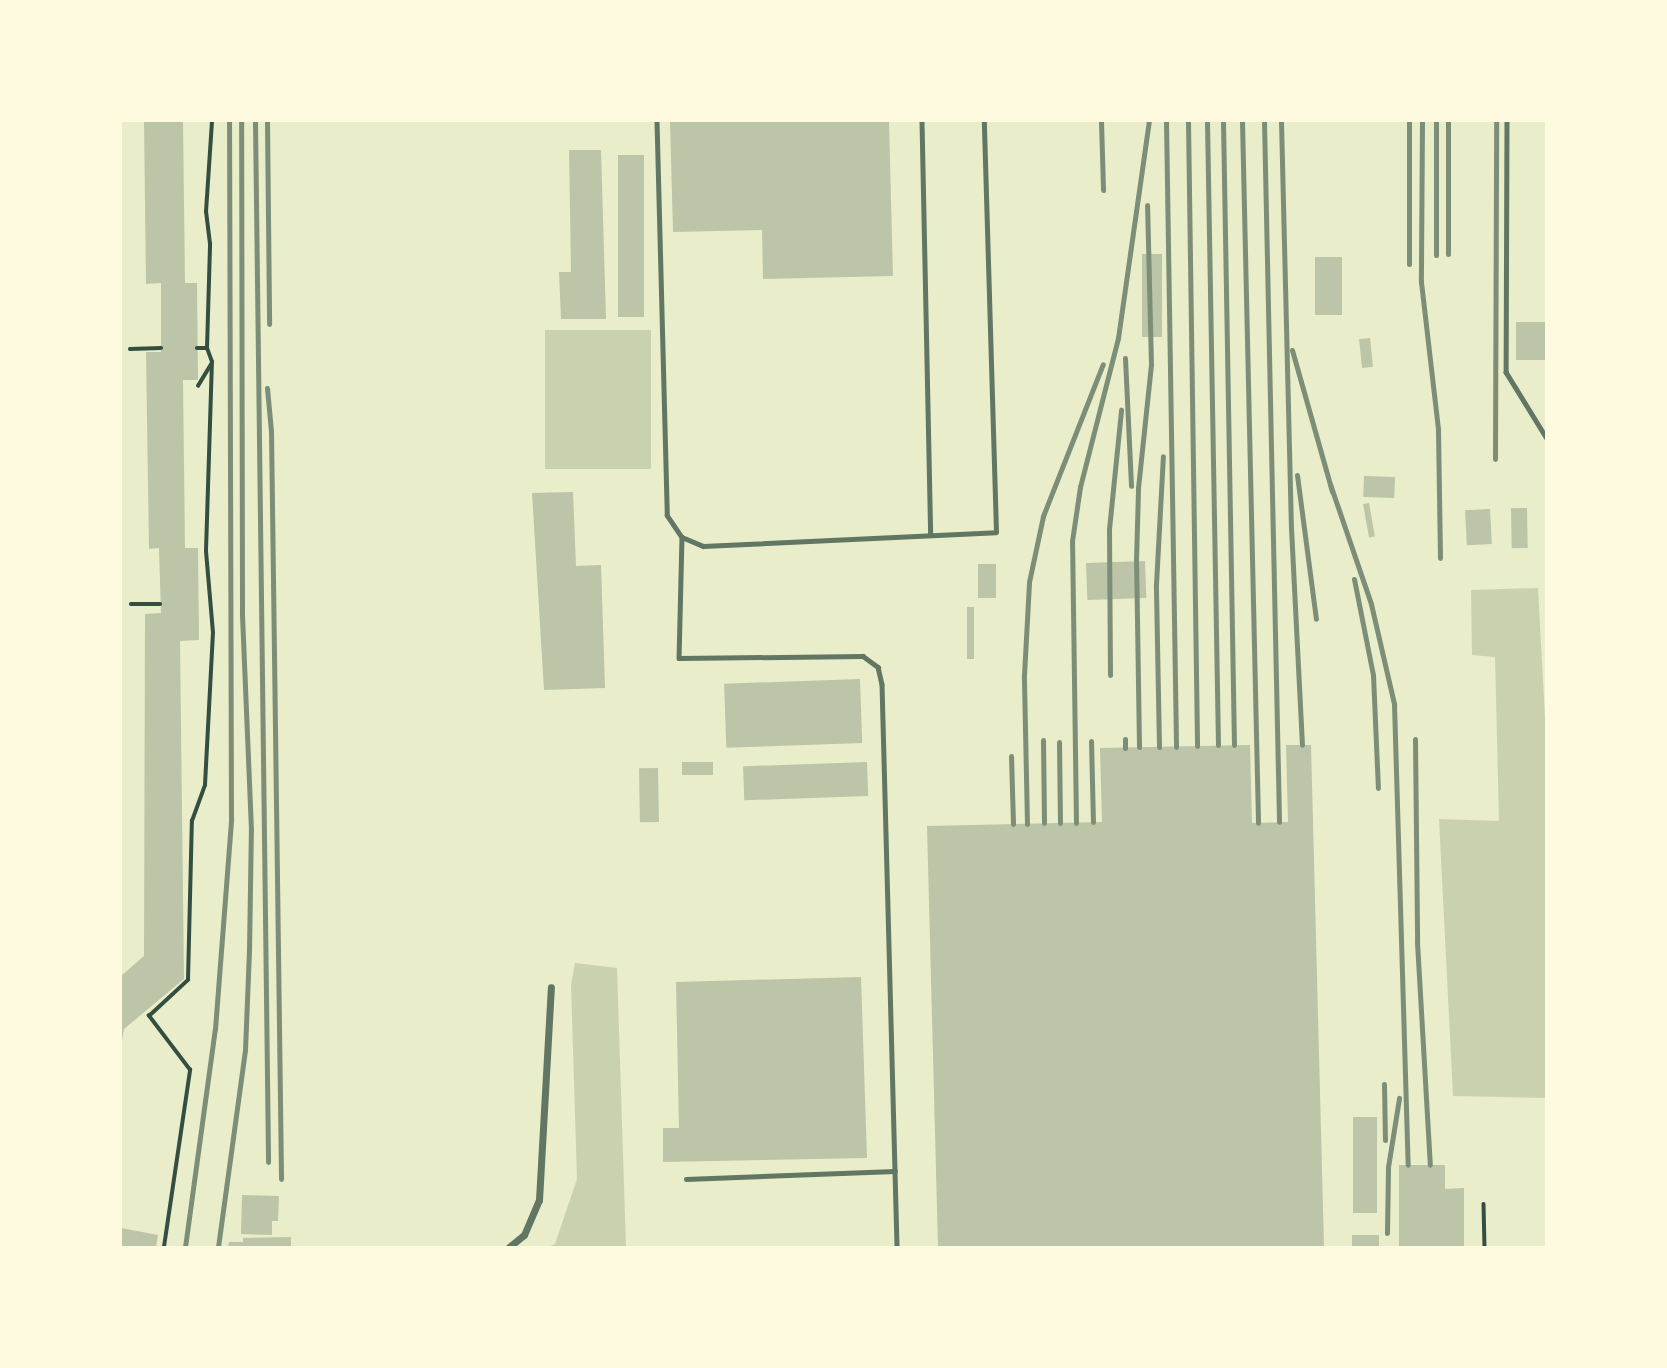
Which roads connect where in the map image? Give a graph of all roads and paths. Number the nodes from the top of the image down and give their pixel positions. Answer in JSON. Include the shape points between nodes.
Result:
{"nodes":[{"id":1,"x":212,"y":121,"type":"edge"},
{"id":2,"x":657,"y":121,"type":"edge"},
{"id":3,"x":922,"y":121,"type":"edge"},
{"id":4,"x":984,"y":121,"type":"edge"},
{"id":5,"x":1507,"y":121,"type":"edge"},
{"id":6,"x":161,"y":348,"type":"dead end"},
{"id":7,"x":197,"y":348,"type":"dead end"},
{"id":8,"x":207,"y":348,"type":"junction"},
{"id":9,"x":130,"y":349,"type":"dead end"},
{"id":10,"x":212,"y":362,"type":"junction"},
{"id":11,"x":198,"y":386,"type":"dead end"},
{"id":12,"x":1546,"y":437,"type":"edge"},
{"id":13,"x":931,"y":535,"type":"junction"},
{"id":14,"x":682,"y":537,"type":"junction"},
{"id":15,"x":198,"y":603,"type":"dead end"},
{"id":16,"x":208,"y":603,"type":"junction"},
{"id":17,"x":131,"y":604,"type":"dead end"},
{"id":18,"x":160,"y":604,"type":"dead end"},
{"id":19,"x":551,"y":987,"type":"dead end"},
{"id":20,"x":895,"y":1171,"type":"junction"},
{"id":21,"x":686,"y":1179,"type":"dead end"},
{"id":22,"x":1484,"y":1203,"type":"dead end"},
{"id":23,"x":164,"y":1247,"type":"edge"},
{"id":24,"x":509,"y":1247,"type":"edge"},
{"id":25,"x":897,"y":1247,"type":"edge"},
{"id":26,"x":1485,"y":1247,"type":"edge"}],
"edges":[{"from":1,"to":8,"type":"path","via":[[206,212],[210,244]]},
{"from":2,"to":14,"type":"lane","via":[[667,515]]},
{"from":3,"to":13,"type":"lane"},
{"from":4,"to":13,"type":"lane","via":[[996,532]]},
{"from":5,"to":12,"type":"lane","via":[[1506,372]]},
{"from":6,"to":9,"type":"path"},
{"from":7,"to":8,"type":"path"},
{"from":8,"to":10,"type":"path"},
{"from":10,"to":11,"type":"path"},
{"from":10,"to":16,"type":"path","via":[[206,469]]},
{"from":13,"to":14,"type":"lane","via":[[703,546]]},
{"from":14,"to":20,"type":"lane","via":[[679,658],[863,656],[878,667]]},
{"from":15,"to":16,"type":"path"},
{"from":16,"to":23,"type":"path","via":[[212,633],[205,785],[192,821],[188,980],[149,1016],[190,1070]]},
{"from":17,"to":18,"type":"path"},
{"from":19,"to":24,"type":"street","via":[[539,1200],[524,1235]]},
{"from":20,"to":21,"type":"lane"},
{"from":20,"to":25,"type":"lane"},
{"from":22,"to":26,"type":"path"}]}
